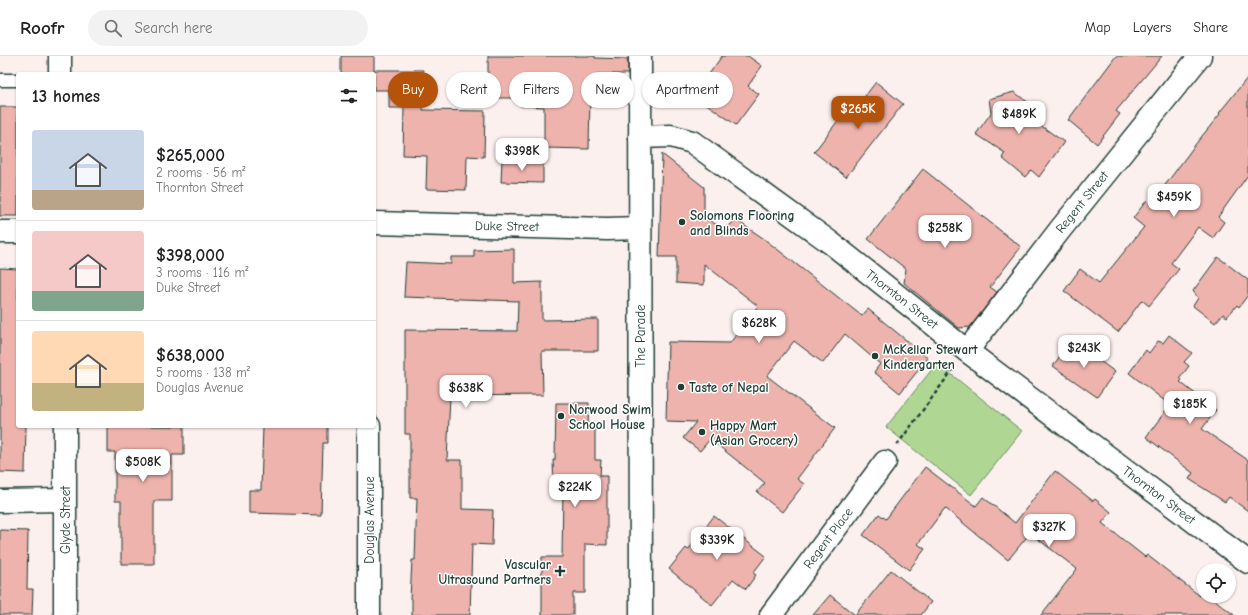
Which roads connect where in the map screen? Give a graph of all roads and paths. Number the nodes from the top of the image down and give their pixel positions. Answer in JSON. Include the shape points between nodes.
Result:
{"nodes":[{"id":1,"x":60,"y":56,"type":"edge"},
{"id":2,"x":640,"y":56,"type":"edge"},
{"id":3,"x":1200,"y":56,"type":"edge"},
{"id":4,"x":60,"y":72,"type":"edge"},
{"id":5,"x":0,"y":80,"type":"edge"},
{"id":6,"x":16,"y":80,"type":"edge"},
{"id":7,"x":640,"y":137,"type":"junction"},
{"id":8,"x":376,"y":223,"type":"edge"},
{"id":9,"x":640,"y":228,"type":"junction"},
{"id":10,"x":0,"y":232,"type":"edge"},
{"id":11,"x":16,"y":232,"type":"edge"},
{"id":12,"x":967,"y":351,"type":"junction"},
{"id":13,"x":65,"y":428,"type":"edge"},
{"id":14,"x":369,"y":428,"type":"edge"},
{"id":15,"x":885,"y":462,"type":"joint"},
{"id":16,"x":65,"y":500,"type":"junction"},
{"id":17,"x":0,"y":501,"type":"edge"},
{"id":18,"x":1248,"y":562,"type":"edge"},
{"id":19,"x":65,"y":615,"type":"edge"},
{"id":20,"x":369,"y":615,"type":"edge"},
{"id":21,"x":641,"y":615,"type":"edge"},
{"id":22,"x":771,"y":615,"type":"edge"}],
"edges":[{"from":1,"to":4,"type":"street"},
{"from":2,"to":7,"type":"street","name":"The Parade"},
{"from":3,"to":12,"type":"street","name":"Regent Street","via":[[1059,231]]},
{"from":5,"to":6,"type":"lane"},
{"from":7,"to":9,"type":"street","name":"The Parade"},
{"from":7,"to":12,"type":"street","name":"Thornton Street","via":[[671,136],[692,142],[831,243]]},
{"from":8,"to":9,"type":"street","name":"Duke Street"},
{"from":9,"to":21,"type":"street","name":"The Parade"},
{"from":10,"to":11,"type":"street"},
{"from":12,"to":15,"type":"path"},
{"from":12,"to":18,"type":"street","name":"Thornton Street"},
{"from":13,"to":16,"type":"street","name":"Glyde Street"},
{"from":14,"to":20,"type":"street","name":"Douglas Avenue"},
{"from":15,"to":22,"type":"street","name":"Regent Place"},
{"from":16,"to":17,"type":"street"},
{"from":16,"to":19,"type":"street","name":"Glyde Street"}]}
